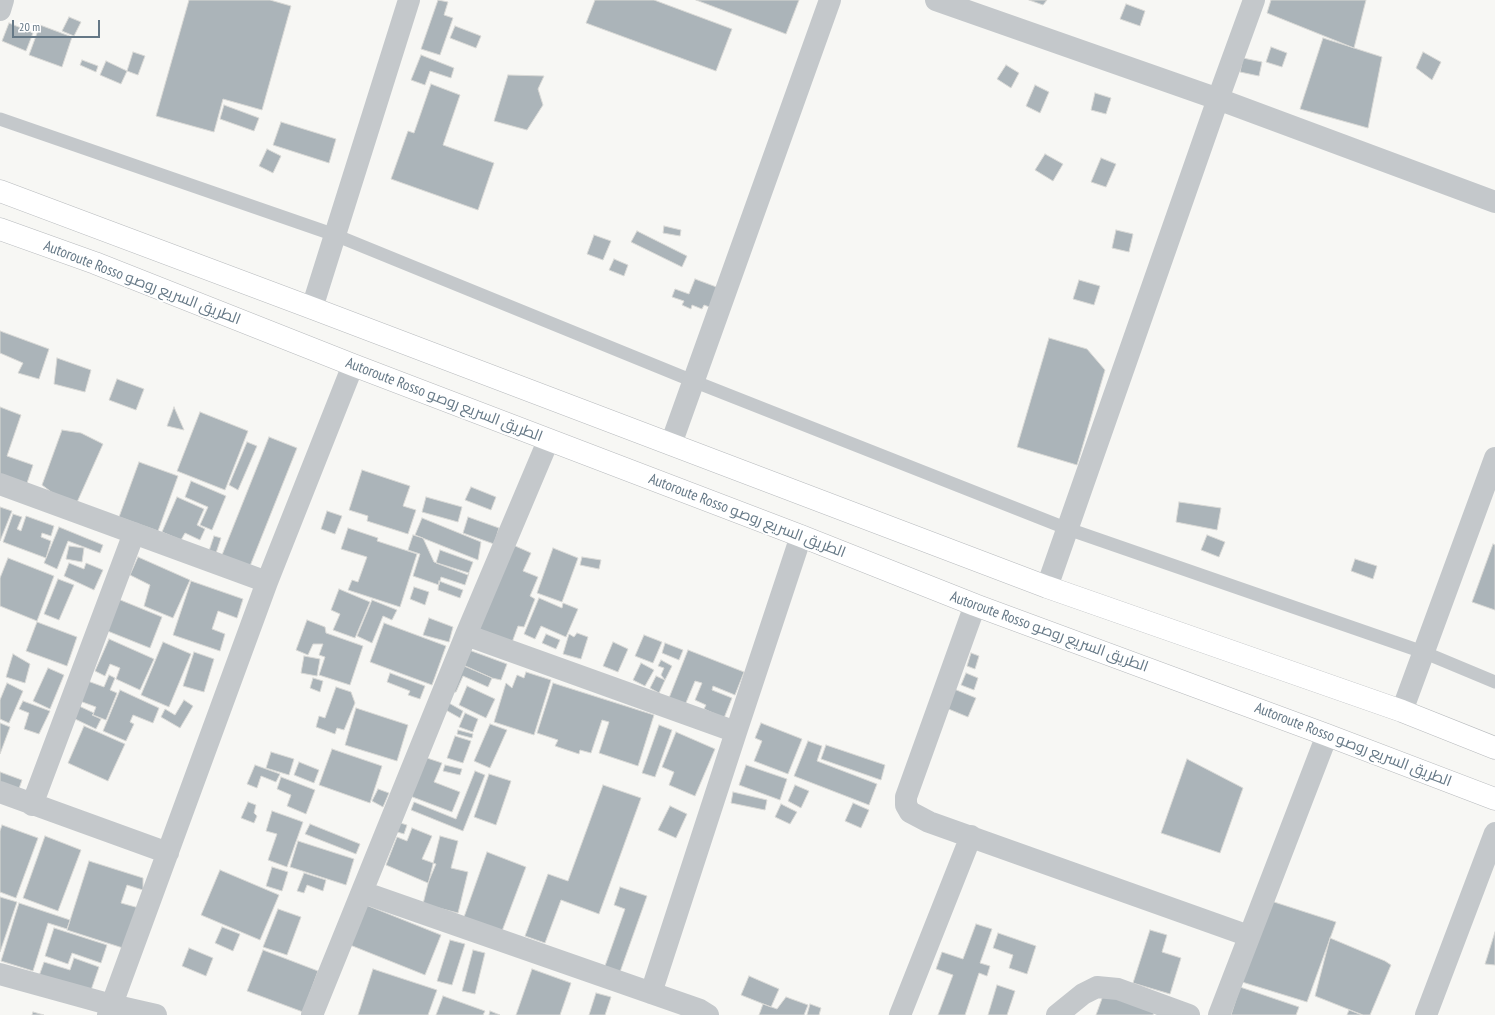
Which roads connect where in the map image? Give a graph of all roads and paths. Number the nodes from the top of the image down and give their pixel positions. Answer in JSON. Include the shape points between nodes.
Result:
{"nodes":[{"id":1,"x":3,"y":0,"type":"edge"},
{"id":2,"x":409,"y":0,"type":"edge"},
{"id":3,"x":830,"y":0,"type":"edge"},
{"id":4,"x":936,"y":0,"type":"edge"},
{"id":5,"x":1254,"y":0,"type":"edge"},
{"id":6,"x":0,"y":10,"type":"edge"},
{"id":7,"x":1218,"y":99,"type":"junction"},
{"id":8,"x":0,"y":119,"type":"edge"},
{"id":9,"x":0,"y":191,"type":"edge"},
{"id":10,"x":1495,"y":202,"type":"edge"},
{"id":11,"x":0,"y":229,"type":"edge"},
{"id":12,"x":335,"y":235,"type":"junction"},
{"id":13,"x":312,"y":308,"type":"junction"},
{"id":14,"x":353,"y":365,"type":"junction"},
{"id":15,"x":693,"y":381,"type":"junction"},
{"id":16,"x":548,"y":441,"type":"junction"},
{"id":17,"x":671,"y":444,"type":"junction"},
{"id":18,"x":1495,"y":458,"type":"edge"},
{"id":19,"x":0,"y":484,"type":"edge"},
{"id":20,"x":1068,"y":529,"type":"junction"},
{"id":21,"x":134,"y":533,"type":"junction"},
{"id":22,"x":801,"y":536,"type":"junction"},
{"id":23,"x":267,"y":582,"type":"junction"},
{"id":24,"x":1048,"y":587,"type":"junction"},
{"id":25,"x":975,"y":604,"type":"junction"},
{"id":26,"x":466,"y":634,"type":"junction"},
{"id":27,"x":1423,"y":652,"type":"junction"},
{"id":28,"x":1495,"y":682,"type":"edge"},
{"id":29,"x":1402,"y":711,"type":"junction"},
{"id":30,"x":736,"y":732,"type":"junction"},
{"id":31,"x":1327,"y":734,"type":"junction"},
{"id":32,"x":1495,"y":748,"type":"edge"},
{"id":33,"x":0,"y":792,"type":"edge"},
{"id":34,"x":1495,"y":799,"type":"edge"},
{"id":35,"x":32,"y":805,"type":"junction"},
{"id":36,"x":1495,"y":833,"type":"edge"},
{"id":37,"x":971,"y":836,"type":"junction"},
{"id":38,"x":168,"y":853,"type":"junction"},
{"id":39,"x":362,"y":892,"type":"junction"},
{"id":40,"x":1249,"y":936,"type":"junction"},
{"id":41,"x":0,"y":974,"type":"edge"},
{"id":42,"x":651,"y":993,"type":"junction"},
{"id":43,"x":110,"y":1010,"type":"edge"},
{"id":44,"x":156,"y":1015,"type":"edge"},
{"id":45,"x":312,"y":1015,"type":"edge"},
{"id":46,"x":708,"y":1015,"type":"edge"},
{"id":47,"x":900,"y":1015,"type":"edge"},
{"id":48,"x":1057,"y":1015,"type":"edge"},
{"id":49,"x":1189,"y":1015,"type":"edge"},
{"id":50,"x":1219,"y":1015,"type":"edge"},
{"id":51,"x":1426,"y":1015,"type":"edge"}],
"edges":[{"from":1,"to":6,"type":"street"},
{"from":2,"to":12,"type":"street"},
{"from":3,"to":15,"type":"street"},
{"from":4,"to":7,"type":"street"},
{"from":5,"to":7,"type":"street"},
{"from":7,"to":10,"type":"street"},
{"from":7,"to":20,"type":"street"},
{"from":8,"to":12,"type":"lane"},
{"from":9,"to":13,"type":"highway"},
{"from":11,"to":14,"type":"highway","name":"Autoroute Rosso الطريق السريع روصو","via":[[95,263]]},
{"from":12,"to":13,"type":"street"},
{"from":12,"to":15,"type":"lane"},
{"from":13,"to":17,"type":"highway"},
{"from":14,"to":16,"type":"highway","name":"Autoroute Rosso الطريق السريع روصو"},
{"from":14,"to":23,"type":"street"},
{"from":15,"to":17,"type":"street"},
{"from":15,"to":20,"type":"lane"},
{"from":16,"to":22,"type":"highway","name":"Autoroute Rosso الطريق السريع روصو"},
{"from":16,"to":26,"type":"street"},
{"from":17,"to":24,"type":"highway"},
{"from":18,"to":27,"type":"street"},
{"from":19,"to":21,"type":"street"},
{"from":20,"to":24,"type":"street"},
{"from":20,"to":27,"type":"lane"},
{"from":21,"to":23,"type":"street"},
{"from":21,"to":35,"type":"street"},
{"from":22,"to":25,"type":"highway","name":"Autoroute Rosso الطريق السريع روصو"},
{"from":22,"to":30,"type":"street"},
{"from":23,"to":38,"type":"street"},
{"from":24,"to":29,"type":"highway"},
{"from":25,"to":31,"type":"highway","name":"Autoroute Rosso الطريق السريع روصو"},
{"from":25,"to":37,"type":"street","via":[[906,797],[906,805],[910,812],[929,822]]},
{"from":26,"to":30,"type":"street"},
{"from":26,"to":39,"type":"street"},
{"from":27,"to":28,"type":"lane"},
{"from":27,"to":29,"type":"street"},
{"from":29,"to":32,"type":"highway"},
{"from":30,"to":42,"type":"street"},
{"from":31,"to":34,"type":"highway","name":"Autoroute Rosso الطريق السريع روصو"},
{"from":31,"to":40,"type":"street"},
{"from":33,"to":35,"type":"street"},
{"from":35,"to":38,"type":"street"},
{"from":36,"to":51,"type":"street"},
{"from":37,"to":40,"type":"street"},
{"from":37,"to":47,"type":"street"},
{"from":38,"to":43,"type":"street"},
{"from":39,"to":42,"type":"street"},
{"from":39,"to":45,"type":"street"},
{"from":40,"to":50,"type":"street"},
{"from":41,"to":43,"type":"street"},
{"from":42,"to":46,"type":"street"},
{"from":43,"to":44,"type":"street"},
{"from":48,"to":49,"type":"street","via":[[1083,994],[1097,987],[1118,989]]}]}
